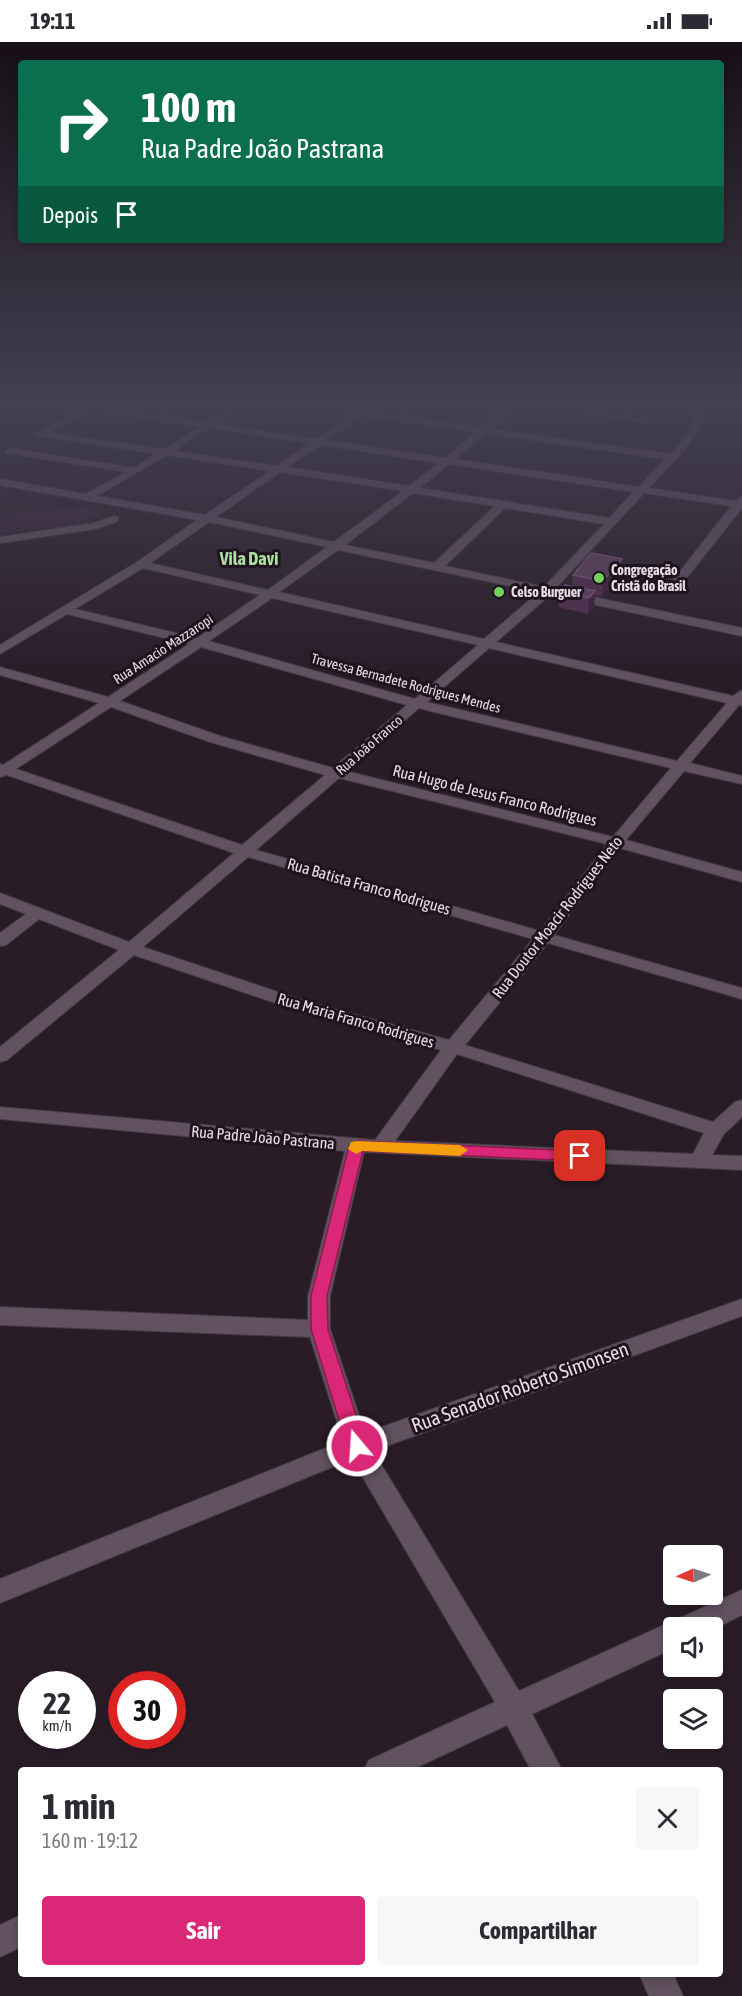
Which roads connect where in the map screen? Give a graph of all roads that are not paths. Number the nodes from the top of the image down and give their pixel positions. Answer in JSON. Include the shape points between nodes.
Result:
{"nodes":[{"id":1,"x":77,"y":496,"type":"edge"},
{"id":2,"x":90,"y":496,"type":"edge"},
{"id":3,"x":243,"y":496,"type":"edge"},
{"id":4,"x":403,"y":496,"type":"edge"},
{"id":5,"x":450,"y":496,"type":"edge"},
{"id":6,"x":634,"y":496,"type":"edge"},
{"id":7,"x":692,"y":496,"type":"edge"},
{"id":8,"x":87,"y":498,"type":"junction"},
{"id":9,"x":741,"y":503,"type":"edge"},
{"id":10,"x":501,"y":506,"type":"junction"},
{"id":11,"x":114,"y":519,"type":"dead end"},
{"id":12,"x":209,"y":519,"type":"junction"},
{"id":13,"x":612,"y":522,"type":"junction"},
{"id":14,"x":0,"y":540,"type":"edge"},
{"id":15,"x":339,"y":546,"type":"junction"},
{"id":16,"x":141,"y":564,"type":"junction"},
{"id":17,"x":437,"y":567,"type":"junction"},
{"id":18,"x":677,"y":583,"type":"dead end"},
{"id":19,"x":546,"y":592,"type":"junction"},
{"id":20,"x":273,"y":594,"type":"junction"},
{"id":21,"x":64,"y":610,"type":"junction"},
{"id":22,"x":742,"y":632,"type":"edge"},
{"id":23,"x":201,"y":643,"type":"junction"},
{"id":24,"x":487,"y":644,"type":"junction"},
{"id":25,"x":0,"y":650,"type":"edge"},
{"id":26,"x":0,"y":671,"type":"edge"},
{"id":27,"x":740,"y":699,"type":"edge"},
{"id":28,"x":111,"y":702,"type":"junction"},
{"id":29,"x":416,"y":703,"type":"junction"},
{"id":30,"x":680,"y":765,"type":"junction"},
{"id":31,"x":2,"y":770,"type":"edge"},
{"id":32,"x":336,"y":774,"type":"junction"},
{"id":33,"x":742,"y":780,"type":"edge"},
{"id":34,"x":616,"y":842,"type":"junction"},
{"id":35,"x":244,"y":851,"type":"junction"},
{"id":36,"x":742,"y":877,"type":"edge"},
{"id":37,"x":0,"y":898,"type":"edge"},
{"id":38,"x":37,"y":913,"type":"junction"},
{"id":39,"x":545,"y":936,"type":"junction"},
{"id":40,"x":0,"y":941,"type":"edge"},
{"id":41,"x":131,"y":949,"type":"junction"},
{"id":42,"x":742,"y":994,"type":"edge"},
{"id":43,"x":453,"y":1047,"type":"junction"},
{"id":44,"x":0,"y":1056,"type":"edge"},
{"id":45,"x":742,"y":1106,"type":"edge"},
{"id":46,"x":0,"y":1113,"type":"edge"},
{"id":47,"x":716,"y":1130,"type":"junction"},
{"id":48,"x":357,"y":1146,"type":"junction"},
{"id":49,"x":380,"y":1147,"type":"junction"},
{"id":50,"x":699,"y":1161,"type":"junction"},
{"id":51,"x":742,"y":1163,"type":"edge"},
{"id":52,"x":742,"y":1307,"type":"edge"},
{"id":53,"x":0,"y":1316,"type":"edge"},
{"id":54,"x":319,"y":1329,"type":"junction"},
{"id":55,"x":357,"y":1446,"type":"junction"},
{"id":56,"x":0,"y":1591,"type":"edge"},
{"id":57,"x":742,"y":1602,"type":"edge"},
{"id":58,"x":711,"y":1617,"type":"edge"},
{"id":59,"x":663,"y":1639,"type":"edge"},
{"id":60,"x":514,"y":1709,"type":"junction"},
{"id":61,"x":386,"y":1767,"type":"edge"},
{"id":62,"x":545,"y":1767,"type":"edge"},
{"id":63,"x":18,"y":1933,"type":"edge"},
{"id":64,"x":0,"y":1941,"type":"edge"},
{"id":65,"x":657,"y":1977,"type":"edge"},
{"id":66,"x":667,"y":1996,"type":"edge"}],
"edges":[{"from":1,"to":8,"type":"street"},
{"from":2,"to":8,"type":"street"},
{"from":3,"to":12,"type":"street"},
{"from":4,"to":15,"type":"street","name":"Rua Amacio Mazzaropi"},
{"from":5,"to":10,"type":"street"},
{"from":6,"to":13,"type":"street","name":"Rua João Franco"},
{"from":7,"to":9,"type":"street"},
{"from":8,"to":12,"type":"street"},
{"from":9,"to":18,"type":"street"},
{"from":10,"to":13,"type":"street"},
{"from":10,"to":17,"type":"street"},
{"from":11,"to":14,"type":"street","via":[[96,526]]},
{"from":12,"to":15,"type":"street"},
{"from":12,"to":16,"type":"street"},
{"from":13,"to":19,"type":"street","name":"Rua João Franco"},
{"from":15,"to":17,"type":"street"},
{"from":15,"to":20,"type":"street","name":"Rua Amacio Mazzaropi"},
{"from":16,"to":20,"type":"street"},
{"from":16,"to":21,"type":"street"},
{"from":17,"to":19,"type":"street"},
{"from":19,"to":22,"type":"street"},
{"from":19,"to":24,"type":"street","name":"Rua João Franco"},
{"from":20,"to":23,"type":"street","name":"Rua Amacio Mazzaropi"},
{"from":20,"to":24,"type":"street"},
{"from":21,"to":23,"type":"street","name":"Travessa Bernadete Rodrigues Mendes"},
{"from":21,"to":25,"type":"street"},
{"from":23,"to":28,"type":"street","name":"Rua Amacio Mazzaropi"},
{"from":23,"to":29,"type":"street","name":"Travessa Bernadete Rodrigues Mendes"},
{"from":24,"to":27,"type":"street"},
{"from":24,"to":29,"type":"street","name":"Rua João Franco"},
{"from":26,"to":28,"type":"street","name":"Rua Hugo de Jesus Franco Rodrigues"},
{"from":27,"to":30,"type":"street","name":"Rua Doutor Moacir Rodrigues Neto"},
{"from":28,"to":31,"type":"street","name":"Rua Amacio Mazzaropi"},
{"from":28,"to":32,"type":"street","name":"Rua Hugo de Jesus Franco Rodrigues","via":[[215,739]]},
{"from":29,"to":30,"type":"street","name":"Travessa Bernadete Rodrigues Mendes"},
{"from":29,"to":32,"type":"street","name":"Rua João Franco"},
{"from":30,"to":33,"type":"street","name":"Travessa Bernadete Rodrigues Mendes"},
{"from":30,"to":34,"type":"street","name":"Rua Doutor Moacir Rodrigues Neto"},
{"from":31,"to":35,"type":"street","name":"Rua Batista Franco Rodrigues"},
{"from":32,"to":34,"type":"street","name":"Rua Hugo de Jesus Franco Rodrigues"},
{"from":32,"to":35,"type":"street","name":"Rua João Franco"},
{"from":34,"to":36,"type":"street","name":"Rua Hugo de Jesus Franco Rodrigues"},
{"from":34,"to":39,"type":"street","name":"Rua Doutor Moacir Rodrigues Neto"},
{"from":35,"to":39,"type":"street","name":"Rua Batista Franco Rodrigues"},
{"from":35,"to":41,"type":"street","name":"Rua João Franco"},
{"from":37,"to":38,"type":"street","name":"Rua Maria Franco Rodrigues"},
{"from":38,"to":40,"type":"street"},
{"from":38,"to":41,"type":"street","name":"Rua Maria Franco Rodrigues"},
{"from":39,"to":42,"type":"street","name":"Rua Batista Franco Rodrigues"},
{"from":39,"to":43,"type":"street","name":"Rua Doutor Moacir Rodrigues Neto"},
{"from":41,"to":43,"type":"street","name":"Rua Maria Franco Rodrigues","via":[[299,1005]]},
{"from":41,"to":44,"type":"street","name":"Rua João Franco"},
{"from":43,"to":47,"type":"street","name":"Rua Maria Franco Rodrigues"},
{"from":43,"to":49,"type":"street","name":"Rua Doutor Moacir Rodrigues Neto"},
{"from":45,"to":47,"type":"street"},
{"from":46,"to":48,"type":"street","name":"Rua Padre João Pastrana"},
{"from":47,"to":50,"type":"street"},
{"from":48,"to":49,"type":"street","name":"Rua Padre João Pastrana"},
{"from":48,"to":54,"type":"street","via":[[319,1296]]},
{"from":49,"to":50,"type":"street","name":"Rua Padre João Pastrana"},
{"from":50,"to":51,"type":"street","name":"Rua Padre João Pastrana"},
{"from":52,"to":55,"type":"street","name":"Rua Senador Roberto Simonsen"},
{"from":53,"to":54,"type":"street"},
{"from":54,"to":55,"type":"street"},
{"from":55,"to":56,"type":"street","name":"Rua Senador Roberto Simonsen"},
{"from":55,"to":60,"type":"street"},
{"from":57,"to":58,"type":"street"},
{"from":59,"to":60,"type":"street"},
{"from":60,"to":61,"type":"street"},
{"from":60,"to":62,"type":"street"},
{"from":63,"to":64,"type":"street"},
{"from":65,"to":66,"type":"street"}]}
